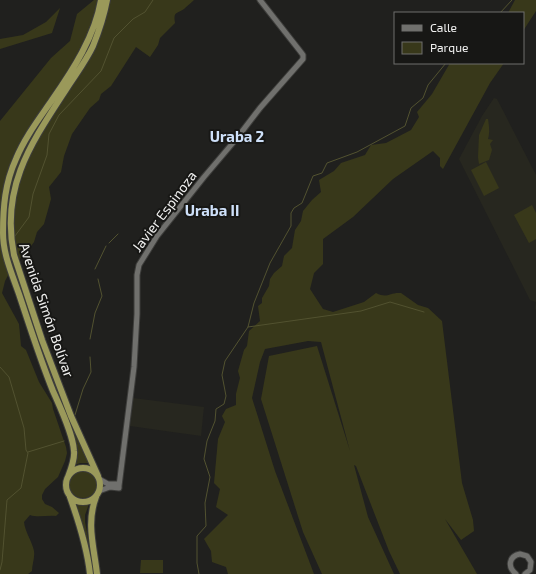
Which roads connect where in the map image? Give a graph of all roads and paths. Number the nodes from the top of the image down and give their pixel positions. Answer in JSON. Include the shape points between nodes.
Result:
{"nodes":[{"id":1,"x":101,"y":0,"type":"edge"},
{"id":2,"x":107,"y":0,"type":"edge"},
{"id":3,"x":260,"y":0,"type":"edge"},
{"id":4,"x":68,"y":477,"type":"junction"},
{"id":5,"x":98,"y":478,"type":"junction"},
{"id":6,"x":119,"y":486,"type":"junction"},
{"id":7,"x":98,"y":493,"type":"junction"},
{"id":8,"x":70,"y":496,"type":"junction"},
{"id":9,"x":533,"y":559,"type":"edge"},
{"id":10,"x":534,"y":566,"type":"edge"},
{"id":11,"x":514,"y":573,"type":"edge"},
{"id":12,"x":90,"y":574,"type":"edge"},
{"id":13,"x":97,"y":574,"type":"edge"},
{"id":14,"x":526,"y":574,"type":"edge"}],
"edges":[{"from":1,"to":4,"type":"highway","name":"Avenida Simón Bolívar","via":[[96,23],[84,49],[15,159],[4,198],[3,235],[6,257],[74,447]]},
{"from":2,"to":5,"type":"highway","name":"Avenida Simón Bolívar","via":[[92,47],[34,141],[18,172],[12,200],[11,236],[16,265],[42,340]]},
{"from":3,"to":6,"type":"street","name":"Javier Espinoza","via":[[303,57],[157,236],[139,265],[134,367]]},
{"from":4,"to":5,"type":"highway","via":[[75,470],[85,468],[94,472]]},
{"from":4,"to":8,"type":"highway","name":"Avenida Simón Bolívar","via":[[66,487]]},
{"from":5,"to":6,"type":"street","via":[[108,484]]},
{"from":5,"to":7,"type":"highway","name":"Avenida Simón Bolívar"},
{"from":6,"to":7,"type":"street"},
{"from":7,"to":8,"type":"highway","via":[[89,502],[79,502]]},
{"from":7,"to":13,"type":"highway","name":"Avenida Simón Bolívar","via":[[92,508],[90,527]]},
{"from":8,"to":12,"type":"highway","name":"Avenida Simón Bolívar","via":[[79,521]]},
{"from":9,"to":10,"type":"street"},
{"from":9,"to":11,"type":"street","via":[[522,554],[515,555],[510,565]]},
{"from":10,"to":14,"type":"street"}]}
